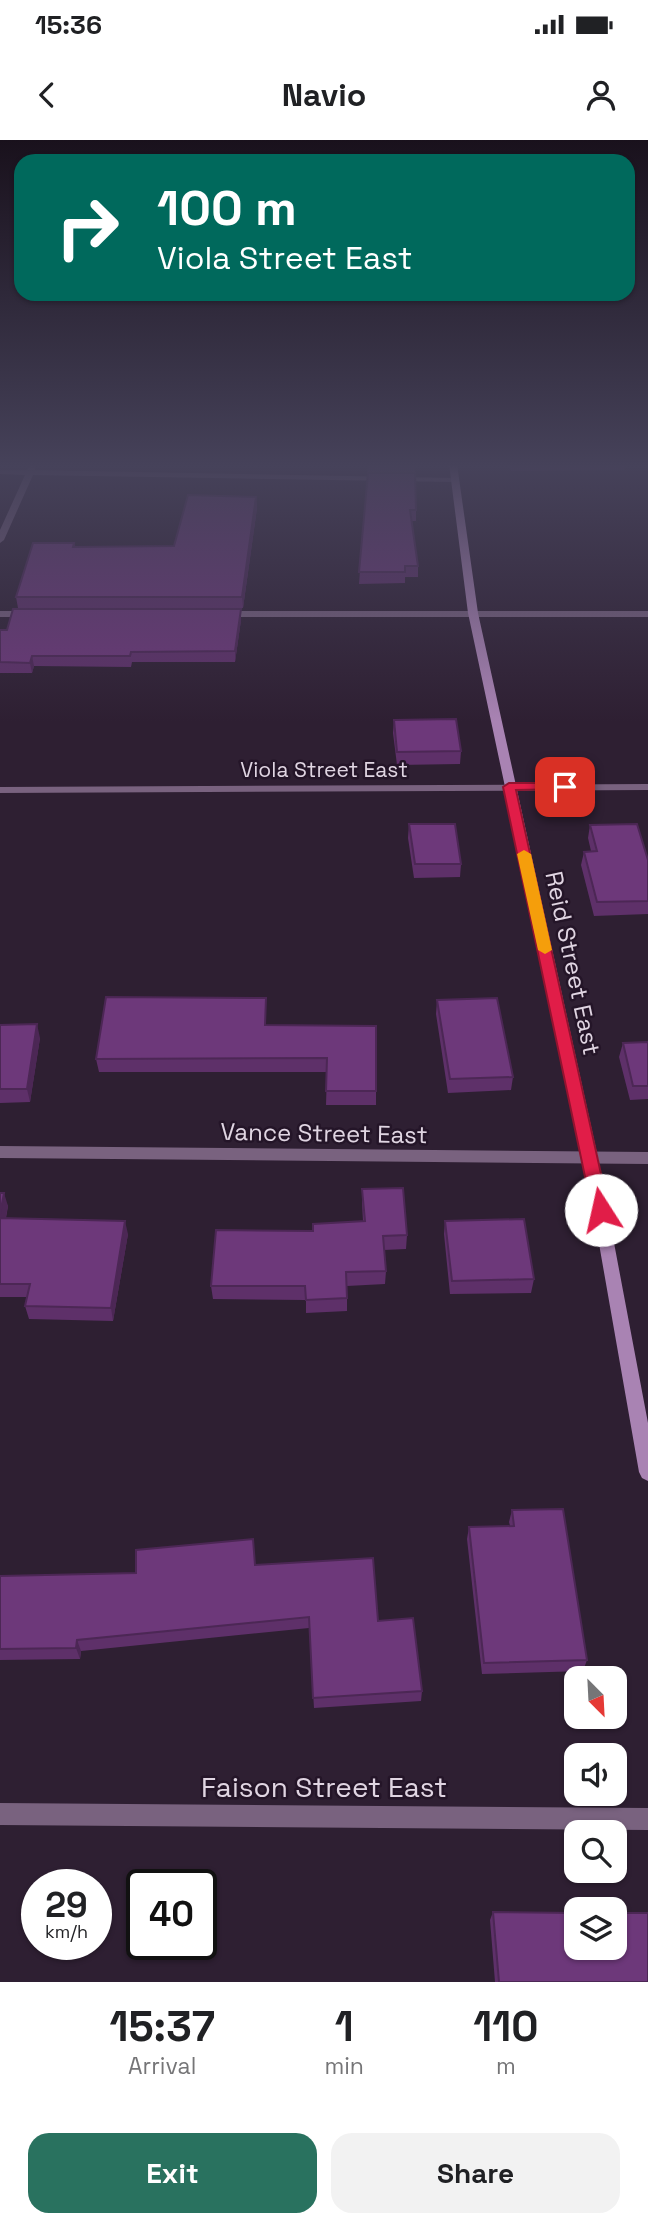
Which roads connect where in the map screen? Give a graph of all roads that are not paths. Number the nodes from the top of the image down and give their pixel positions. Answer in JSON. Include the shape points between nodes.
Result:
{"nodes":[{"id":1,"x":464,"y":550,"type":"edge"},
{"id":2,"x":473,"y":613,"type":"junction"},
{"id":3,"x":0,"y":614,"type":"edge"},
{"id":4,"x":42,"y":614,"type":"edge"},
{"id":5,"x":208,"y":614,"type":"edge"},
{"id":6,"x":648,"y":614,"type":"edge"},
{"id":7,"x":509,"y":787,"type":"junction"},
{"id":8,"x":648,"y":787,"type":"edge"},
{"id":9,"x":0,"y":790,"type":"edge"},
{"id":10,"x":0,"y":1152,"type":"edge"},
{"id":11,"x":591,"y":1158,"type":"junction"},
{"id":12,"x":648,"y":1158,"type":"edge"},
{"id":13,"x":648,"y":1472,"type":"edge"},
{"id":14,"x":0,"y":1814,"type":"edge"},
{"id":15,"x":648,"y":1819,"type":"edge"}],
"edges":[{"from":1,"to":2,"type":"street","name":"Reid Street East"},
{"from":2,"to":5,"type":"street"},
{"from":2,"to":6,"type":"street"},
{"from":2,"to":7,"type":"street","name":"Reid Street East"},
{"from":3,"to":4,"type":"street"},
{"from":7,"to":8,"type":"street","name":"Viola Street East"},
{"from":7,"to":9,"type":"street","name":"Viola Street East"},
{"from":7,"to":11,"type":"street","name":"Reid Street East"},
{"from":10,"to":11,"type":"street","name":"Vance Street East"},
{"from":11,"to":12,"type":"street","name":"Vance Street East"},
{"from":11,"to":13,"type":"street","name":"Reid Street East"},
{"from":14,"to":15,"type":"street","name":"Faison Street East"}]}
